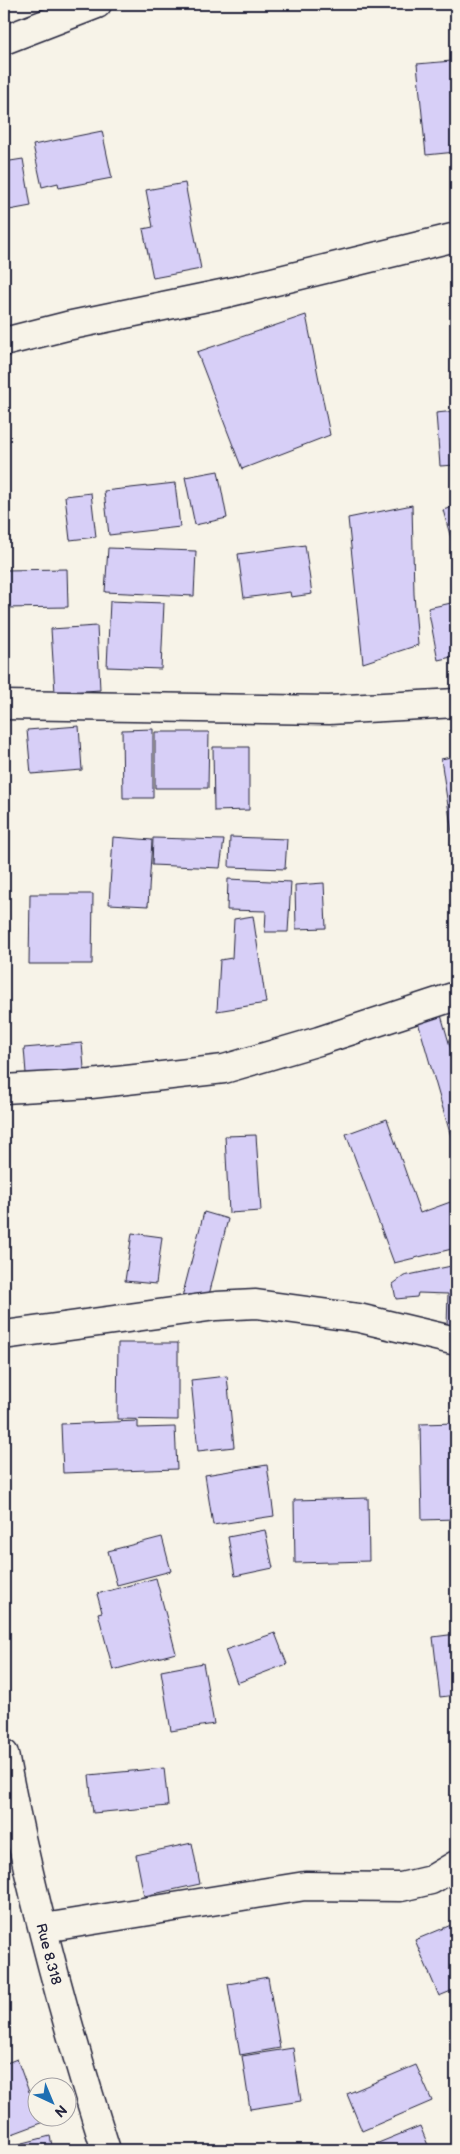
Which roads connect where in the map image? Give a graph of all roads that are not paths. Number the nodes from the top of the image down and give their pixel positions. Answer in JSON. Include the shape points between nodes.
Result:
{"nodes":[{"id":1,"x":97,"y":4,"type":"edge"},
{"id":2,"x":4,"y":40,"type":"edge"},
{"id":3,"x":456,"y":237,"type":"edge"},
{"id":4,"x":4,"y":342,"type":"edge"},
{"id":5,"x":456,"y":703,"type":"edge"},
{"id":6,"x":4,"y":705,"type":"edge"},
{"id":7,"x":456,"y":996,"type":"edge"},
{"id":8,"x":4,"y":1089,"type":"edge"},
{"id":9,"x":4,"y":1335,"type":"edge"},
{"id":10,"x":456,"y":1342,"type":"edge"},
{"id":11,"x":4,"y":1754,"type":"edge"},
{"id":12,"x":456,"y":1865,"type":"edge"},
{"id":13,"x":44,"y":1928,"type":"junction"},
{"id":14,"x":106,"y":2150,"type":"edge"}],
"edges":[{"from":1,"to":2,"type":"street"},
{"from":3,"to":4,"type":"street","via":[[231,292]]},
{"from":5,"to":6,"type":"street","via":[[329,710]]},
{"from":7,"to":8,"type":"street","via":[[224,1069],[91,1084]]},
{"from":9,"to":10,"type":"street","via":[[216,1306],[256,1304],[359,1318]]},
{"from":11,"to":13,"type":"street","name":"Rue 8.318","via":[[19,1835]]},
{"from":12,"to":13,"type":"street","via":[[431,1880],[401,1887],[305,1886]]},
{"from":13,"to":14,"type":"street","name":"Rue 8.318","via":[[82,2075]]}]}
